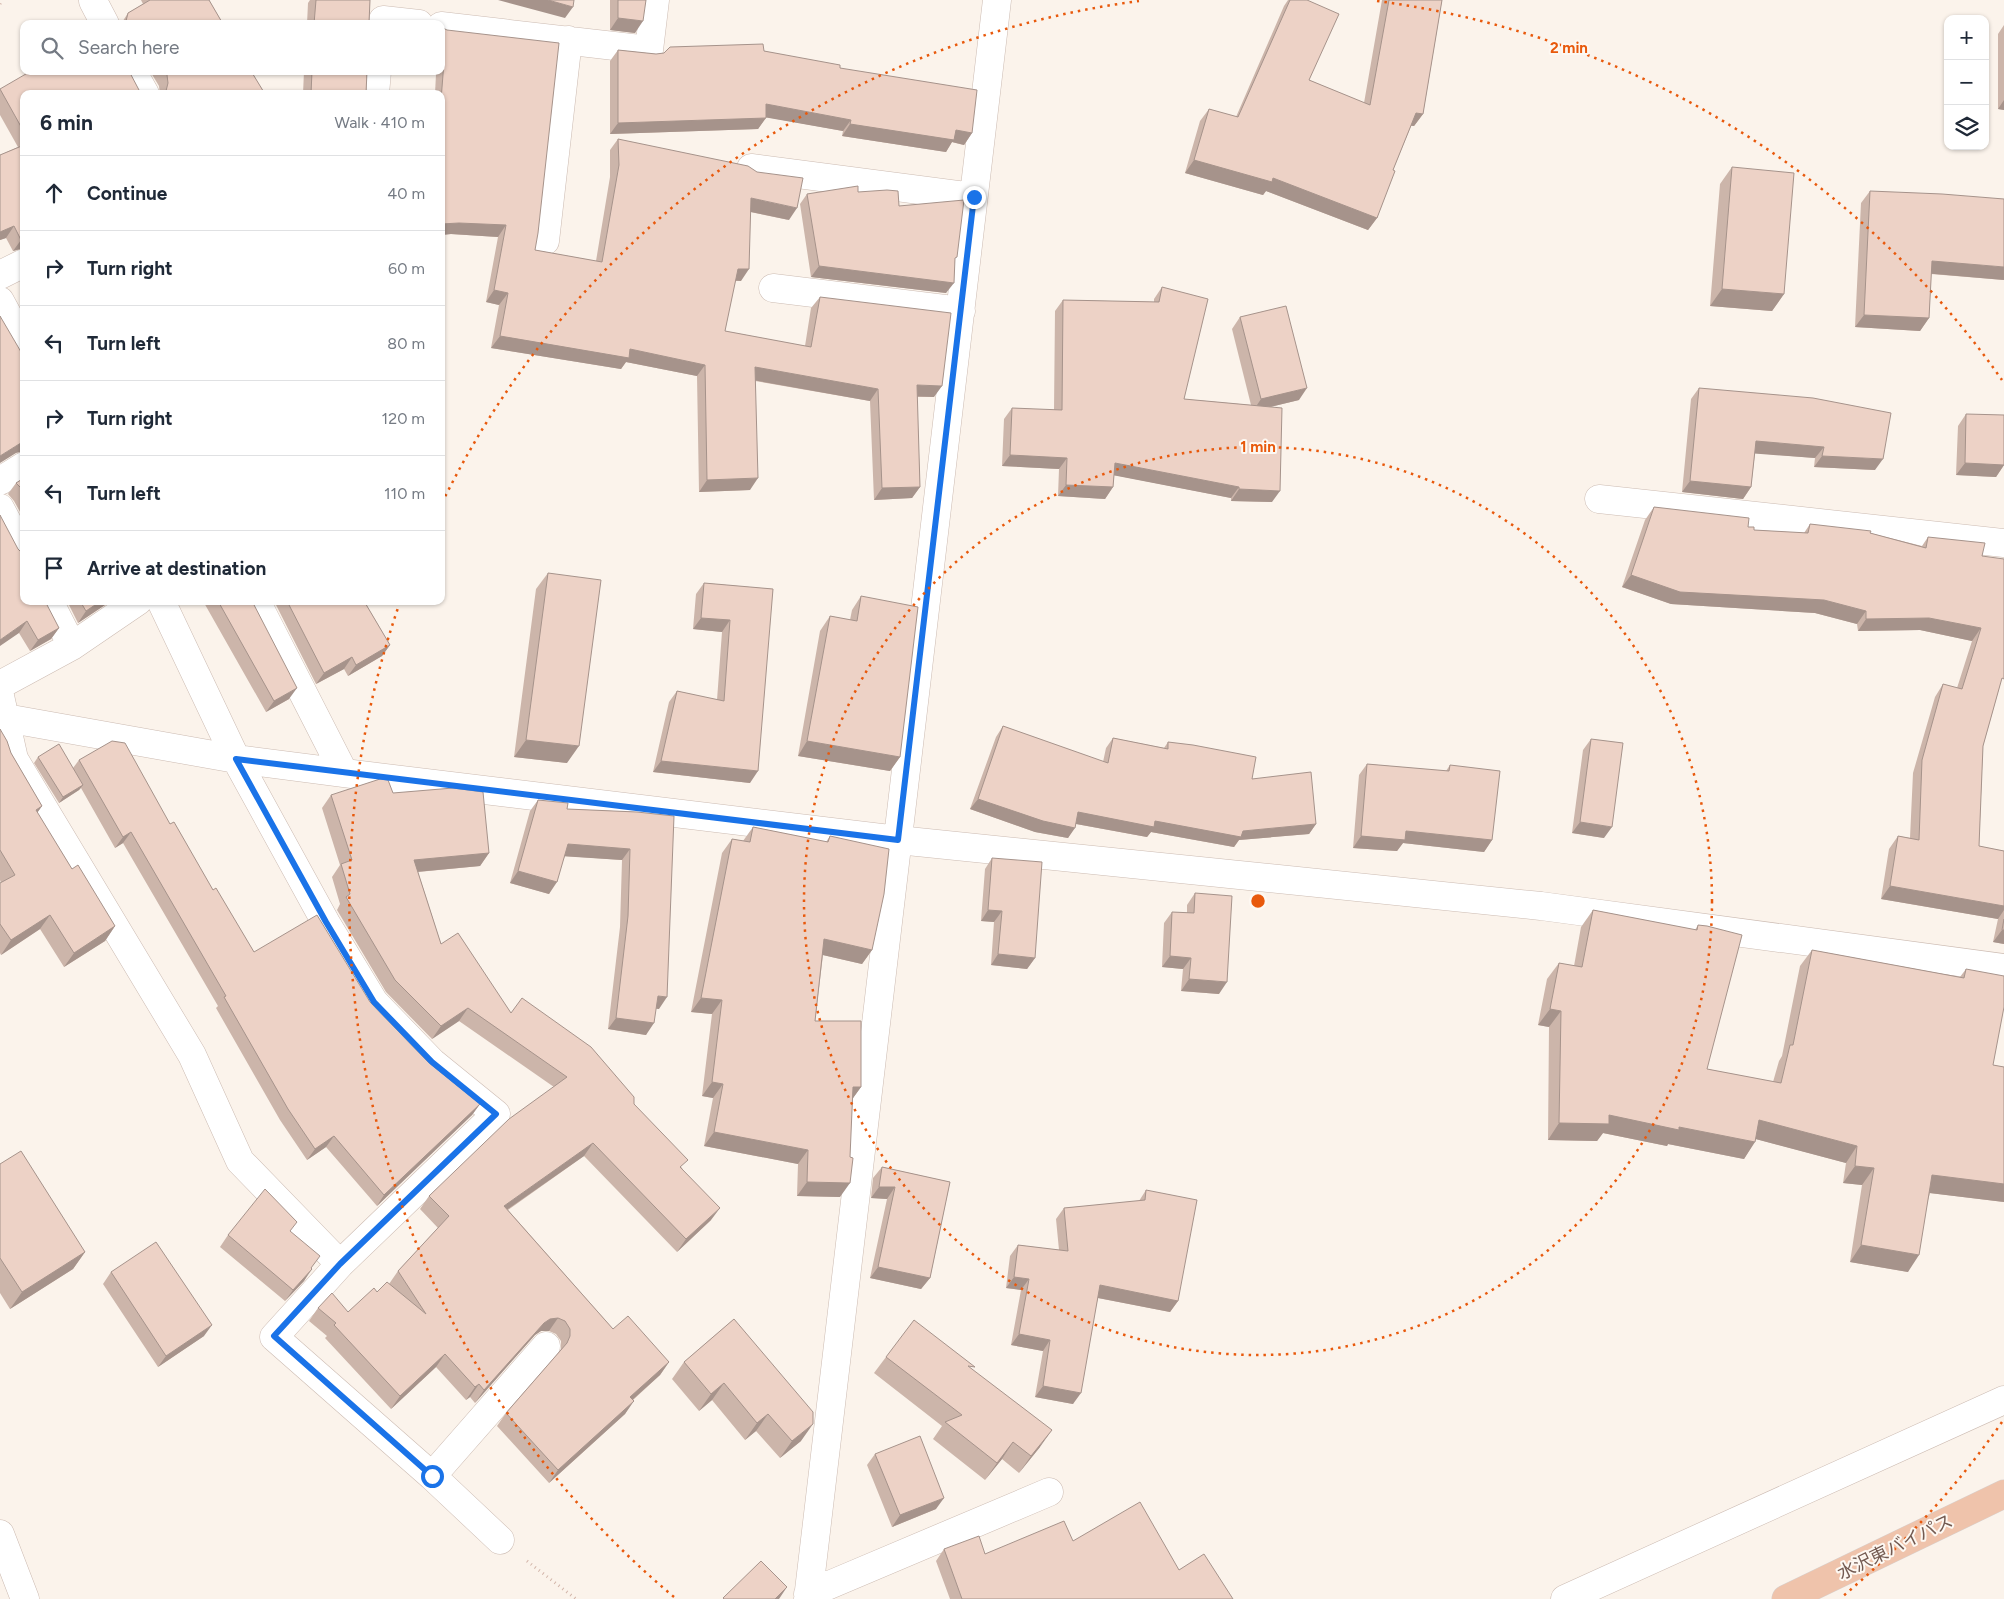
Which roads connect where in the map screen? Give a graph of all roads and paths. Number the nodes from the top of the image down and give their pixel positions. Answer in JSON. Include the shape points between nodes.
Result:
{"nodes":[{"id":1,"x":2,"y":0,"type":"edge"},
{"id":2,"x":655,"y":0,"type":"edge"},
{"id":3,"x":997,"y":0,"type":"edge"},
{"id":4,"x":0,"y":4,"type":"edge"},
{"id":5,"x":380,"y":15,"type":"edge"},
{"id":6,"x":402,"y":20,"type":"edge"},
{"id":7,"x":445,"y":26,"type":"edge"},
{"id":8,"x":568,"y":40,"type":"junction"},
{"id":9,"x":134,"y":75,"type":"edge"},
{"id":10,"x":376,"y":75,"type":"edge"},
{"id":11,"x":143,"y":90,"type":"edge"},
{"id":12,"x":375,"y":90,"type":"edge"},
{"id":13,"x":751,"y":168,"type":"edge"},
{"id":14,"x":974,"y":197,"type":"junction"},
{"id":15,"x":545,"y":241,"type":"dead end"},
{"id":16,"x":20,"y":265,"type":"edge"},
{"id":17,"x":0,"y":275,"type":"edge"},
{"id":18,"x":773,"y":288,"type":"dead end"},
{"id":19,"x":0,"y":301,"type":"edge"},
{"id":20,"x":961,"y":310,"type":"junction"},
{"id":21,"x":20,"y":338,"type":"edge"},
{"id":22,"x":20,"y":468,"type":"edge"},
{"id":23,"x":0,"y":481,"type":"edge"},
{"id":24,"x":1599,"y":499,"type":"dead end"},
{"id":25,"x":0,"y":508,"type":"edge"},
{"id":26,"x":2004,"y":543,"type":"edge"},
{"id":27,"x":20,"y":546,"type":"edge"},
{"id":28,"x":51,"y":605,"type":"edge"},
{"id":29,"x":132,"y":605,"type":"edge"},
{"id":30,"x":163,"y":605,"type":"edge"},
{"id":31,"x":258,"y":605,"type":"edge"},
{"id":32,"x":72,"y":646,"type":"junction"},
{"id":33,"x":0,"y":685,"type":"edge"},
{"id":34,"x":2,"y":710,"type":"edge"},
{"id":35,"x":236,"y":759,"type":"junction"},
{"id":36,"x":344,"y":773,"type":"junction"},
{"id":37,"x":898,"y":840,"type":"junction"},
{"id":38,"x":2004,"y":968,"type":"edge"},
{"id":39,"x":340,"y":1264,"type":"junction"},
{"id":40,"x":546,"y":1346,"type":"dead end"},
{"id":41,"x":2004,"y":1400,"type":"edge"},
{"id":42,"x":432,"y":1476,"type":"junction"},
{"id":43,"x":1049,"y":1492,"type":"dead end"},
{"id":44,"x":2004,"y":1494,"type":"edge"},
{"id":45,"x":0,"y":1534,"type":"edge"},
{"id":46,"x":500,"y":1540,"type":"joint"},
{"id":47,"x":808,"y":1597,"type":"edge"},
{"id":48,"x":25,"y":1599,"type":"edge"},
{"id":49,"x":576,"y":1599,"type":"edge"},
{"id":50,"x":1565,"y":1599,"type":"edge"},
{"id":51,"x":1786,"y":1599,"type":"edge"}],
"edges":[{"from":1,"to":4,"type":"path"},
{"from":2,"to":8,"type":"street","via":[[649,50]]},
{"from":3,"to":14,"type":"street"},
{"from":5,"to":6,"type":"street"},
{"from":7,"to":8,"type":"street"},
{"from":8,"to":15,"type":"street"},
{"from":9,"to":11,"type":"street"},
{"from":10,"to":12,"type":"street"},
{"from":13,"to":14,"type":"street"},
{"from":14,"to":20,"type":"street"},
{"from":16,"to":17,"type":"street"},
{"from":18,"to":20,"type":"street"},
{"from":19,"to":21,"type":"street"},
{"from":20,"to":37,"type":"street"},
{"from":22,"to":23,"type":"street"},
{"from":24,"to":26,"type":"street"},
{"from":25,"to":27,"type":"street"},
{"from":28,"to":32,"type":"street"},
{"from":29,"to":32,"type":"street"},
{"from":30,"to":35,"type":"street"},
{"from":31,"to":36,"type":"street"},
{"from":32,"to":33,"type":"street"},
{"from":34,"to":35,"type":"street"},
{"from":34,"to":39,"type":"street","via":[[14,759],[192,1055],[240,1162]]},
{"from":35,"to":36,"type":"street"},
{"from":35,"to":39,"type":"street","via":[[374,1002],[432,1062],[496,1114]]},
{"from":36,"to":37,"type":"street"},
{"from":37,"to":38,"type":"street","via":[[1541,906]]},
{"from":37,"to":47,"type":"street"},
{"from":39,"to":42,"type":"street","via":[[274,1336]]},
{"from":40,"to":42,"type":"street"},
{"from":41,"to":50,"type":"street"},
{"from":42,"to":46,"type":"street"},
{"from":43,"to":47,"type":"street"},
{"from":44,"to":51,"type":"highway","name":"水沢東バイパス"},
{"from":45,"to":48,"type":"street"},
{"from":46,"to":49,"type":"path"}]}
